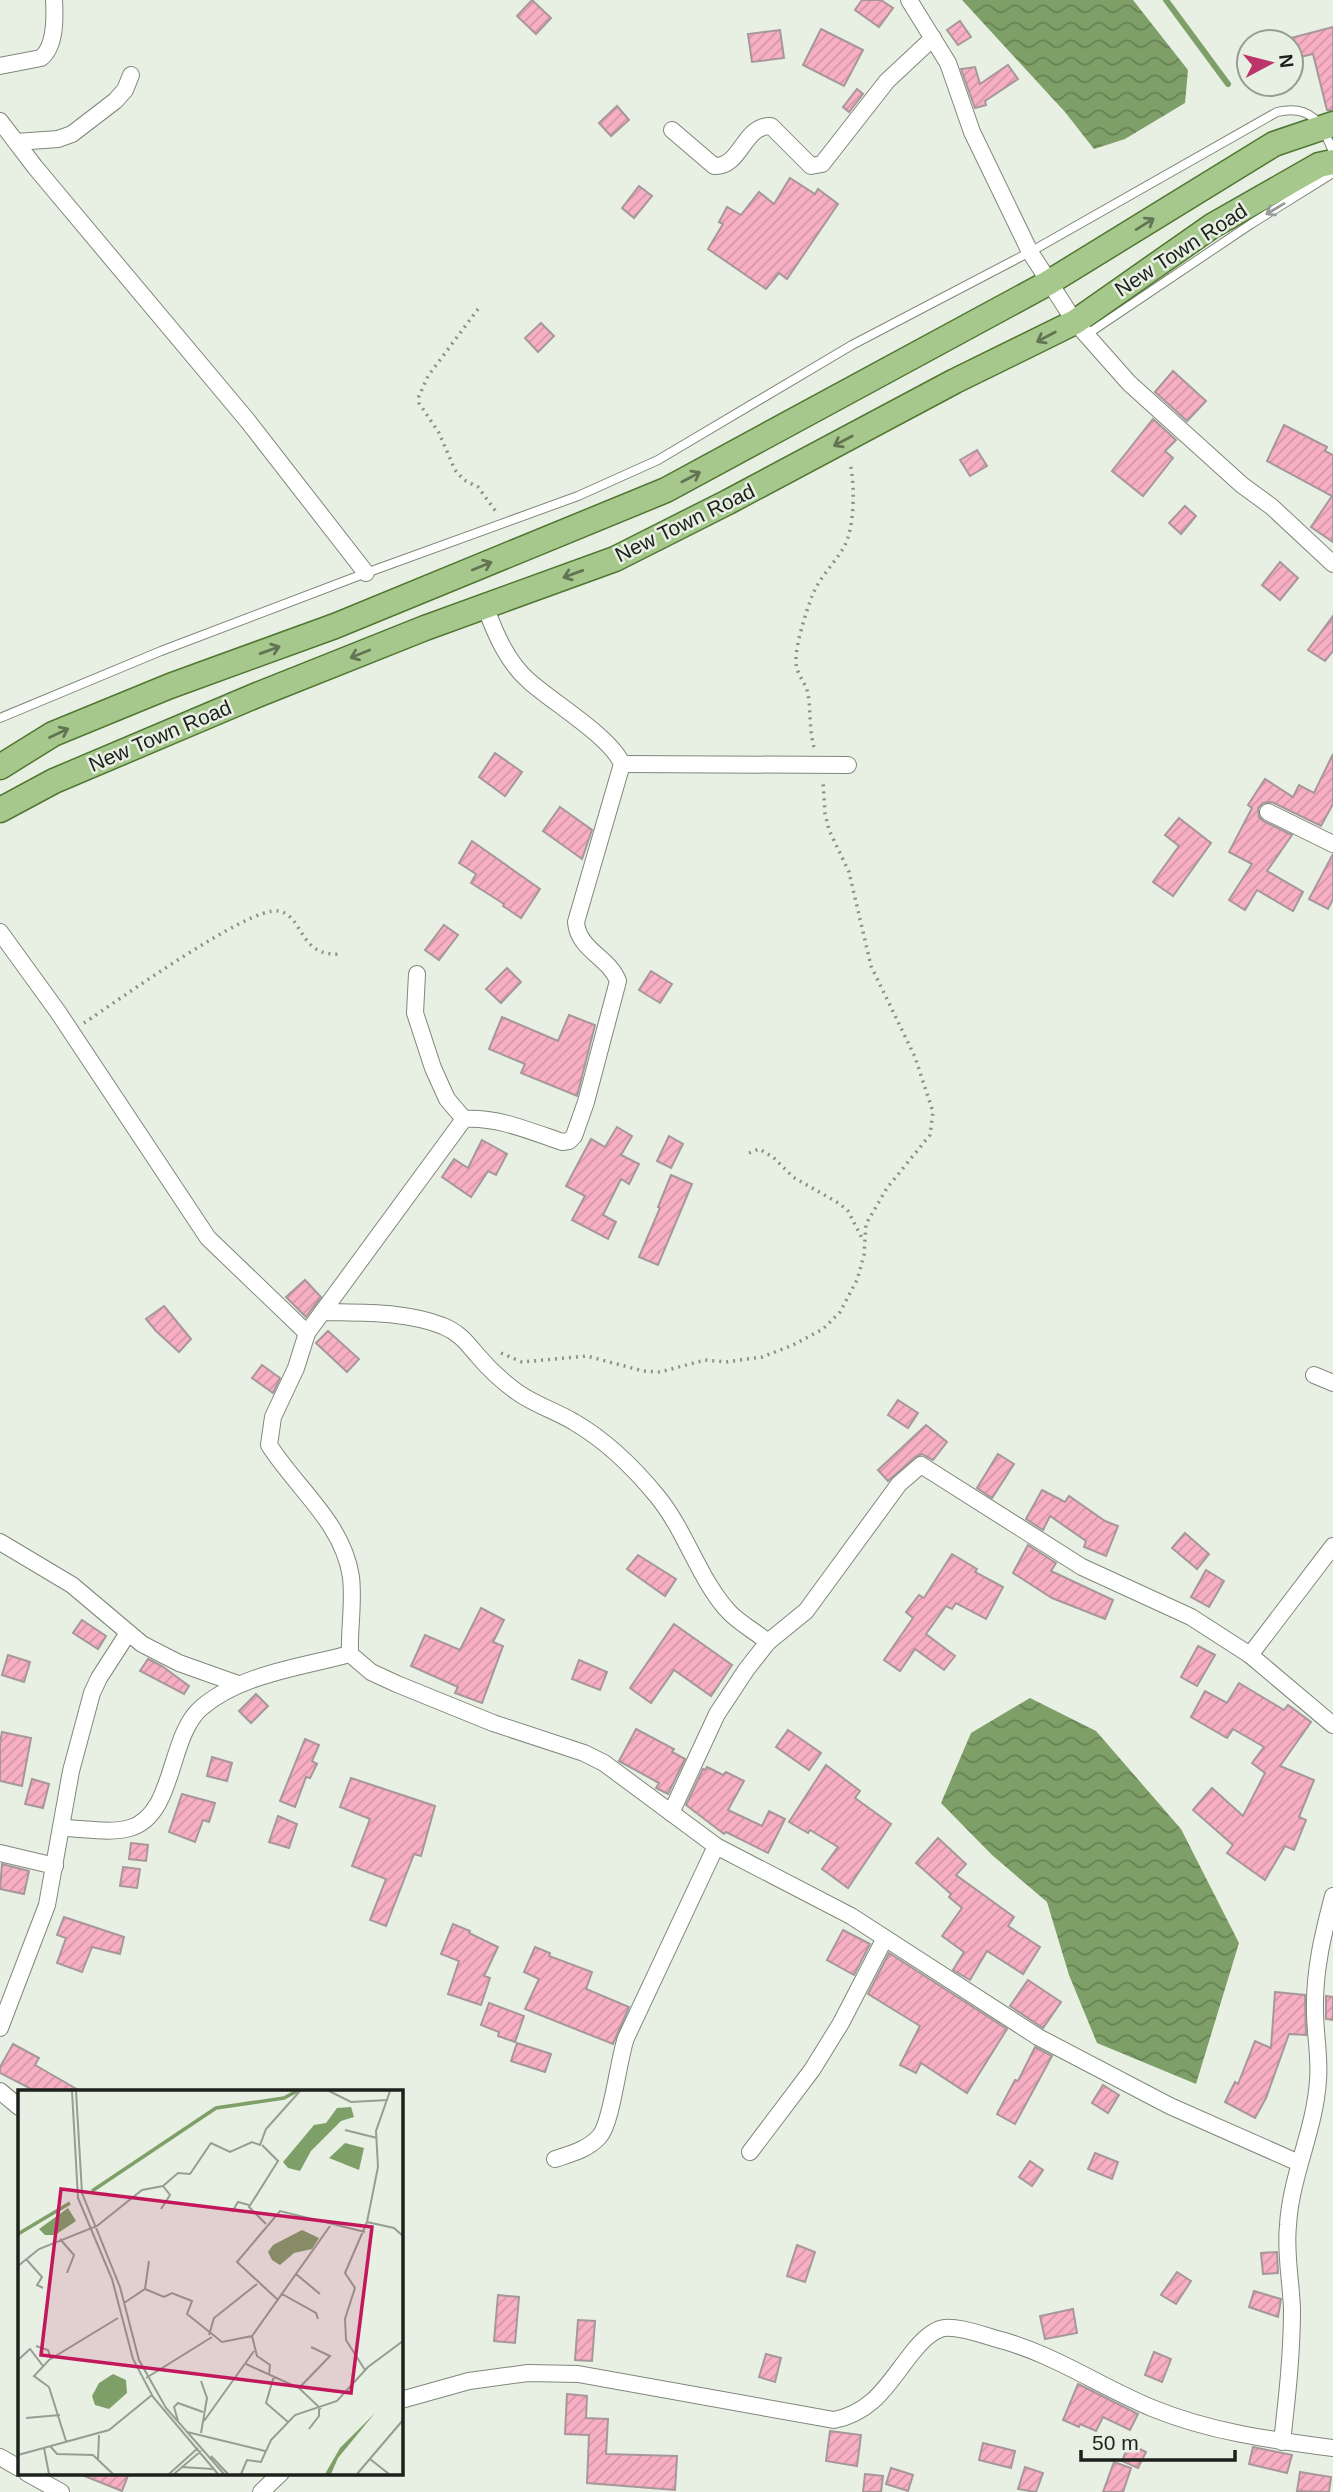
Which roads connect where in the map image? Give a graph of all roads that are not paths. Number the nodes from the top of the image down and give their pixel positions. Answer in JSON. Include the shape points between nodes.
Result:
{"nodes":[{"id":1,"x":54,"y":0,"type":"edge"},
{"id":2,"x":909,"y":0,"type":"edge"},
{"id":3,"x":933,"y":38,"type":"junction"},
{"id":4,"x":0,"y":66,"type":"edge"},
{"id":5,"x":131,"y":75,"type":"dead end"},
{"id":6,"x":0,"y":121,"type":"edge"},
{"id":7,"x":1328,"y":125,"type":"edge"},
{"id":8,"x":672,"y":130,"type":"dead end"},
{"id":9,"x":16,"y":142,"type":"junction"},
{"id":10,"x":1333,"y":152,"type":"edge"},
{"id":11,"x":1333,"y":162,"type":"edge"},
{"id":12,"x":1333,"y":173,"type":"edge"},
{"id":13,"x":1030,"y":252,"type":"junction"},
{"id":14,"x":1048,"y":283,"type":"junction"},
{"id":15,"x":1080,"y":328,"type":"junction"},
{"id":16,"x":1333,"y":564,"type":"edge"},
{"id":17,"x":366,"y":573,"type":"junction"},
{"id":18,"x":485,"y":606,"type":"junction"},
{"id":19,"x":0,"y":718,"type":"edge"},
{"id":20,"x":622,"y":764,"type":"junction"},
{"id":21,"x":848,"y":765,"type":"dead end"},
{"id":22,"x":0,"y":767,"type":"edge"},
{"id":23,"x":0,"y":810,"type":"edge"},
{"id":24,"x":1268,"y":812,"type":"dead end"},
{"id":25,"x":1333,"y":844,"type":"edge"},
{"id":26,"x":0,"y":932,"type":"edge"},
{"id":27,"x":417,"y":974,"type":"dead end"},
{"id":28,"x":464,"y":1119,"type":"junction"},
{"id":29,"x":322,"y":1312,"type":"junction"},
{"id":30,"x":307,"y":1334,"type":"junction"},
{"id":31,"x":1314,"y":1375,"type":"dead end"},
{"id":32,"x":1333,"y":1383,"type":"edge"},
{"id":33,"x":0,"y":1542,"type":"edge"},
{"id":34,"x":1333,"y":1546,"type":"edge"},
{"id":35,"x":128,"y":1633,"type":"junction"},
{"id":36,"x":768,"y":1642,"type":"junction"},
{"id":37,"x":350,"y":1654,"type":"junction"},
{"id":38,"x":1250,"y":1655,"type":"junction"},
{"id":39,"x":238,"y":1684,"type":"junction"},
{"id":40,"x":1333,"y":1725,"type":"edge"},
{"id":41,"x":671,"y":1813,"type":"junction"},
{"id":42,"x":61,"y":1828,"type":"junction"},
{"id":43,"x":716,"y":1846,"type":"junction"},
{"id":44,"x":0,"y":1853,"type":"edge"},
{"id":45,"x":55,"y":1866,"type":"junction"},
{"id":46,"x":1333,"y":1896,"type":"edge"},
{"id":47,"x":885,"y":1938,"type":"junction"},
{"id":48,"x":0,"y":2028,"type":"edge"},
{"id":49,"x":0,"y":2091,"type":"edge"},
{"id":50,"x":18,"y":2106,"type":"edge"},
{"id":51,"x":750,"y":2152,"type":"dead end"},
{"id":52,"x":555,"y":2159,"type":"dead end"},
{"id":53,"x":1299,"y":2163,"type":"junction"},
{"id":54,"x":402,"y":2400,"type":"edge"},
{"id":55,"x":1282,"y":2442,"type":"junction"},
{"id":56,"x":1333,"y":2448,"type":"edge"},
{"id":57,"x":0,"y":2457,"type":"edge"},
{"id":58,"x":18,"y":2467,"type":"edge"},
{"id":59,"x":29,"y":2474,"type":"edge"},
{"id":60,"x":280,"y":2474,"type":"edge"},
{"id":61,"x":61,"y":2492,"type":"edge"},
{"id":62,"x":261,"y":2492,"type":"edge"}],
"edges":[{"from":1,"to":4,"type":"street","via":[[54,24],[46,54]]},
{"from":2,"to":3,"type":"street"},
{"from":3,"to":8,"type":"street","via":[[887,81],[822,164],[811,166],[771,126],[763,125],[729,163],[714,166]]},
{"from":3,"to":13,"type":"street"},
{"from":5,"to":9,"type":"street","via":[[115,101],[72,134]]},
{"from":6,"to":9,"type":"street"},
{"from":7,"to":10,"type":"lane"},
{"from":7,"to":13,"type":"lane","via":[[1293,108],[1277,112]]},
{"from":14,"to":7,"type":"main road","name":"New Town Road","one_way":true,"via":[[1274,144]]},
{"from":9,"to":17,"type":"street","via":[[247,420]]},
{"from":11,"to":15,"type":"main road","name":"New Town Road","via":[[1319,165],[1212,226]]},
{"from":12,"to":15,"type":"lane","one_way":true},
{"from":13,"to":14,"type":"street"},
{"from":13,"to":17,"type":"lane","via":[[852,345],[658,460],[578,496]]},
{"from":14,"to":15,"type":"street"},
{"from":22,"to":14,"type":"main road","name":"New Town Road","one_way":true,"via":[[53,734],[335,626],[666,490]]},
{"from":15,"to":16,"type":"street","via":[[1129,383]]},
{"from":15,"to":18,"type":"main road","name":"New Town Road","one_way":true,"via":[[955,381],[615,559]]},
{"from":17,"to":19,"type":"lane"},
{"from":18,"to":20,"type":"street","via":[[497,639],[526,679],[618,755]]},
{"from":18,"to":23,"type":"main road","name":"New Town Road","one_way":true,"via":[[257,695],[54,781]]},
{"from":20,"to":21,"type":"street"},
{"from":20,"to":28,"type":"street","via":[[576,922],[585,946],[613,970],[618,981],[573,1136],[562,1142],[497,1121]]},
{"from":24,"to":25,"type":"street"},
{"from":26,"to":30,"type":"street","via":[[208,1238]]},
{"from":27,"to":28,"type":"street","via":[[415,1013],[447,1099]]},
{"from":28,"to":29,"type":"street"},
{"from":29,"to":30,"type":"street"},
{"from":29,"to":36,"type":"street","via":[[398,1314],[457,1332],[517,1392],[571,1420],[617,1455],[673,1517],[730,1612]]},
{"from":30,"to":37,"type":"street","via":[[273,1417],[269,1445],[331,1524],[345,1553],[351,1576]]},
{"from":31,"to":32,"type":"street"},
{"from":33,"to":35,"type":"street","via":[[72,1584]]},
{"from":34,"to":38,"type":"street"},
{"from":35,"to":39,"type":"street","via":[[179,1662]]},
{"from":35,"to":42,"type":"street","via":[[92,1693]]},
{"from":36,"to":38,"type":"street","via":[[806,1611],[899,1484],[921,1465],[1082,1567],[1191,1617]]},
{"from":36,"to":41,"type":"street","via":[[717,1714]]},
{"from":37,"to":39,"type":"street"},
{"from":37,"to":41,"type":"street","via":[[397,1685],[584,1753]]},
{"from":38,"to":40,"type":"street"},
{"from":39,"to":42,"type":"street","via":[[198,1710],[153,1812],[143,1822],[128,1829]]},
{"from":41,"to":43,"type":"street"},
{"from":42,"to":45,"type":"street"},
{"from":43,"to":47,"type":"street"},
{"from":43,"to":52,"type":"street","via":[[626,2038],[600,2136],[581,2150]]},
{"from":44,"to":45,"type":"street"},
{"from":45,"to":48,"type":"street","via":[[47,1905]]},
{"from":46,"to":53,"type":"street","via":[[1315,1978],[1319,2076],[1315,2112]]},
{"from":47,"to":51,"type":"street","via":[[812,2070]]},
{"from":47,"to":53,"type":"street","via":[[1070,2055]]},
{"from":49,"to":50,"type":"street"},
{"from":53,"to":55,"type":"street","via":[[1287,2225],[1292,2309]]},
{"from":54,"to":55,"type":"street","via":[[469,2381],[528,2373],[578,2374],[834,2420],[867,2407],[917,2347],[942,2328],[1034,2349],[1186,2420]]},
{"from":55,"to":56,"type":"street"},
{"from":57,"to":58,"type":"street"},
{"from":59,"to":61,"type":"street"},
{"from":60,"to":62,"type":"street"}]}
